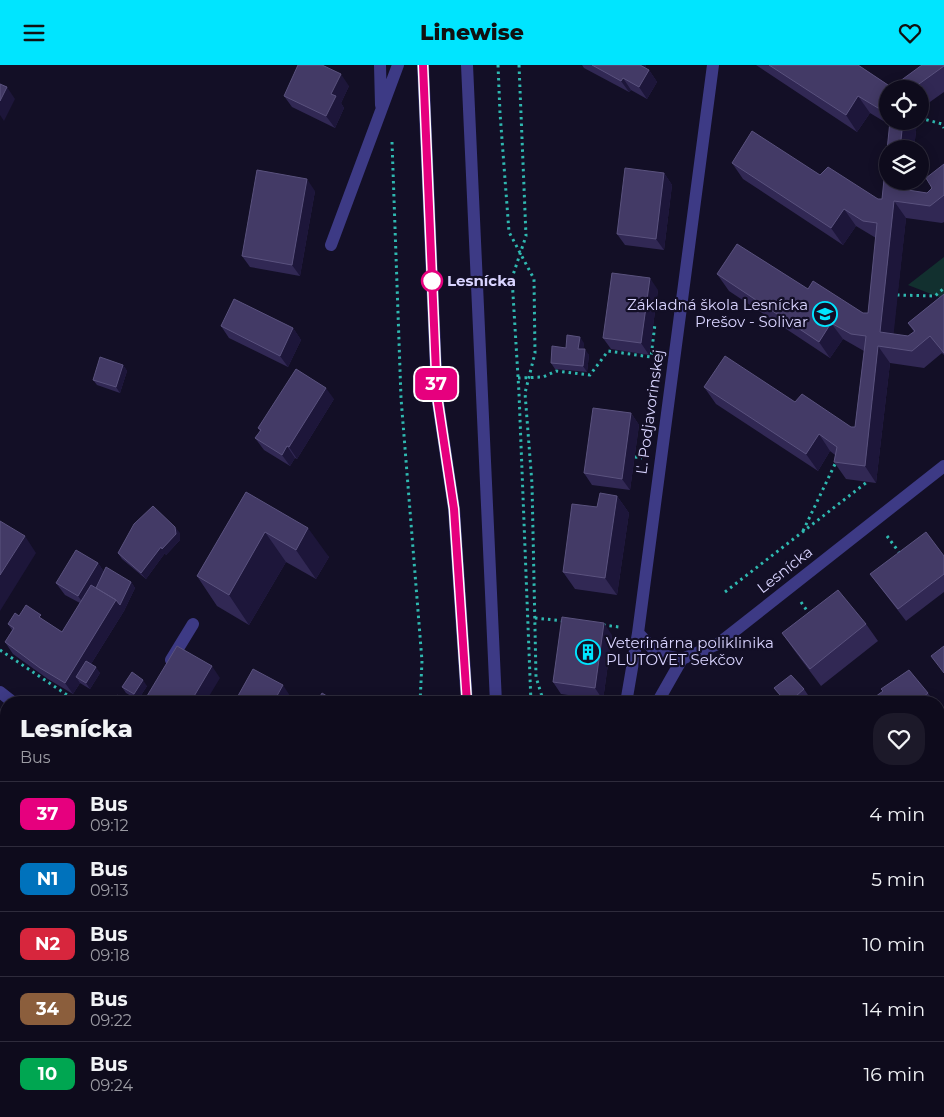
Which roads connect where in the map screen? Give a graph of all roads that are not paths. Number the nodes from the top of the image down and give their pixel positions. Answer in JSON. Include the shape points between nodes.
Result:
{"nodes":[{"id":1,"x":380,"y":65,"type":"edge"},
{"id":2,"x":398,"y":65,"type":"edge"},
{"id":3,"x":423,"y":65,"type":"edge"},
{"id":4,"x":467,"y":65,"type":"edge"},
{"id":5,"x":710,"y":67,"type":"edge"},
{"id":6,"x":381,"y":111,"type":"junction"},
{"id":7,"x":331,"y":245,"type":"dead end"},
{"id":8,"x":944,"y":466,"type":"edge"},
{"id":9,"x":193,"y":624,"type":"dead end"},
{"id":10,"x":638,"y":633,"type":"junction"},
{"id":11,"x":682,"y":659,"type":"junction"},
{"id":12,"x":164,"y":672,"type":"edge"},
{"id":13,"x":467,"y":696,"type":"edge"},
{"id":14,"x":496,"y":696,"type":"edge"},
{"id":15,"x":627,"y":696,"type":"edge"},
{"id":16,"x":661,"y":696,"type":"edge"}],
"edges":[{"from":1,"to":6,"type":"street"},
{"from":2,"to":6,"type":"street"},
{"from":3,"to":13,"type":"street","via":[[437,396],[454,509]]},
{"from":4,"to":14,"type":"street"},
{"from":5,"to":10,"type":"street","name":"Ľ. Podjavorinskej"},
{"from":6,"to":7,"type":"street"},
{"from":8,"to":11,"type":"street","name":"Lesnícka","via":[[718,644]]},
{"from":9,"to":12,"type":"street"},
{"from":10,"to":11,"type":"street","via":[[658,654]]},
{"from":10,"to":15,"type":"street","name":"Ľ. Podjavorinskej"},
{"from":11,"to":16,"type":"street"}]}
